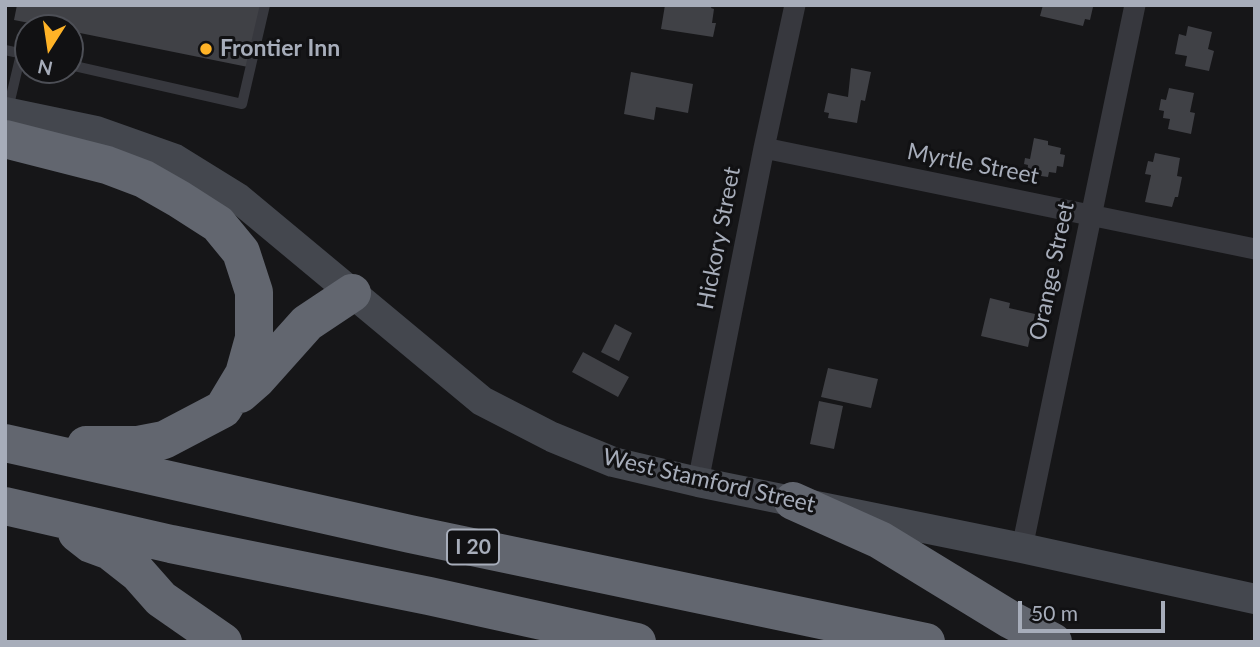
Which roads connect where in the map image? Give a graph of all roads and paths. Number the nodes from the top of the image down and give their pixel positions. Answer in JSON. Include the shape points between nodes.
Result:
{"nodes":[{"id":1,"x":265,"y":5,"type":"edge"},
{"id":2,"x":795,"y":5,"type":"edge"},
{"id":3,"x":1135,"y":5,"type":"edge"},
{"id":4,"x":84,"y":68,"type":"edge"},
{"id":5,"x":16,"y":84,"type":"edge"},
{"id":6,"x":6,"y":119,"type":"edge"},
{"id":7,"x":764,"y":148,"type":"junction"},
{"id":8,"x":1091,"y":215,"type":"junction"},
{"id":9,"x":1255,"y":249,"type":"edge"},
{"id":10,"x":352,"y":293,"type":"junction"},
{"id":11,"x":223,"y":409,"type":"junction"},
{"id":12,"x":13,"y":445,"type":"edge"},
{"id":13,"x":698,"y":482,"type":"junction"},
{"id":14,"x":793,"y":501,"type":"junction"},
{"id":15,"x":5,"y":506,"type":"edge"},
{"id":16,"x":55,"y":516,"type":"junction"},
{"id":17,"x":1022,"y":548,"type":"junction"},
{"id":18,"x":161,"y":598,"type":"junction"},
{"id":19,"x":1255,"y":599,"type":"edge"},
{"id":20,"x":177,"y":642,"type":"edge"},
{"id":21,"x":223,"y":642,"type":"edge"},
{"id":22,"x":637,"y":642,"type":"edge"},
{"id":23,"x":926,"y":642,"type":"edge"},
{"id":24,"x":1053,"y":642,"type":"edge"}],
"edges":[{"from":1,"to":4,"type":"lane","via":[[242,104]]},
{"from":2,"to":7,"type":"street","name":"Hickory Street"},
{"from":3,"to":8,"type":"street","name":"Orange Street"},
{"from":5,"to":6,"type":"lane"},
{"from":6,"to":10,"type":"main road","name":"West Stamford Street","via":[[96,131],[174,159],[237,198]]},
{"from":6,"to":11,"type":"highway","via":[[65,153],[144,179],[218,224],[241,252],[254,292],[254,338],[244,374]]},
{"from":7,"to":8,"type":"street","name":"Myrtle Street"},
{"from":7,"to":13,"type":"street","name":"Hickory Street"},
{"from":8,"to":9,"type":"street","name":"Myrtle Street"},
{"from":8,"to":17,"type":"street","name":"Orange Street"},
{"from":10,"to":11,"type":"highway","via":[[307,323]]},
{"from":10,"to":13,"type":"main road","name":"West Stamford Street","via":[[482,401],[613,462]]},
{"from":11,"to":12,"type":"highway","via":[[164,440],[138,445]]},
{"from":12,"to":23,"type":"highway","number":"I 20"},
{"from":13,"to":14,"type":"main road","name":"West Stamford Street"},
{"from":14,"to":17,"type":"main road","name":"West Stamford Street"},
{"from":14,"to":24,"type":"highway","via":[[880,540]]},
{"from":15,"to":16,"type":"highway"},
{"from":16,"to":18,"type":"highway","via":[[91,544],[110,551]]},
{"from":16,"to":22,"type":"highway"},
{"from":17,"to":19,"type":"main road","name":"West Stamford Street"},
{"from":18,"to":20,"type":"highway"},
{"from":18,"to":21,"type":"highway"}]}
